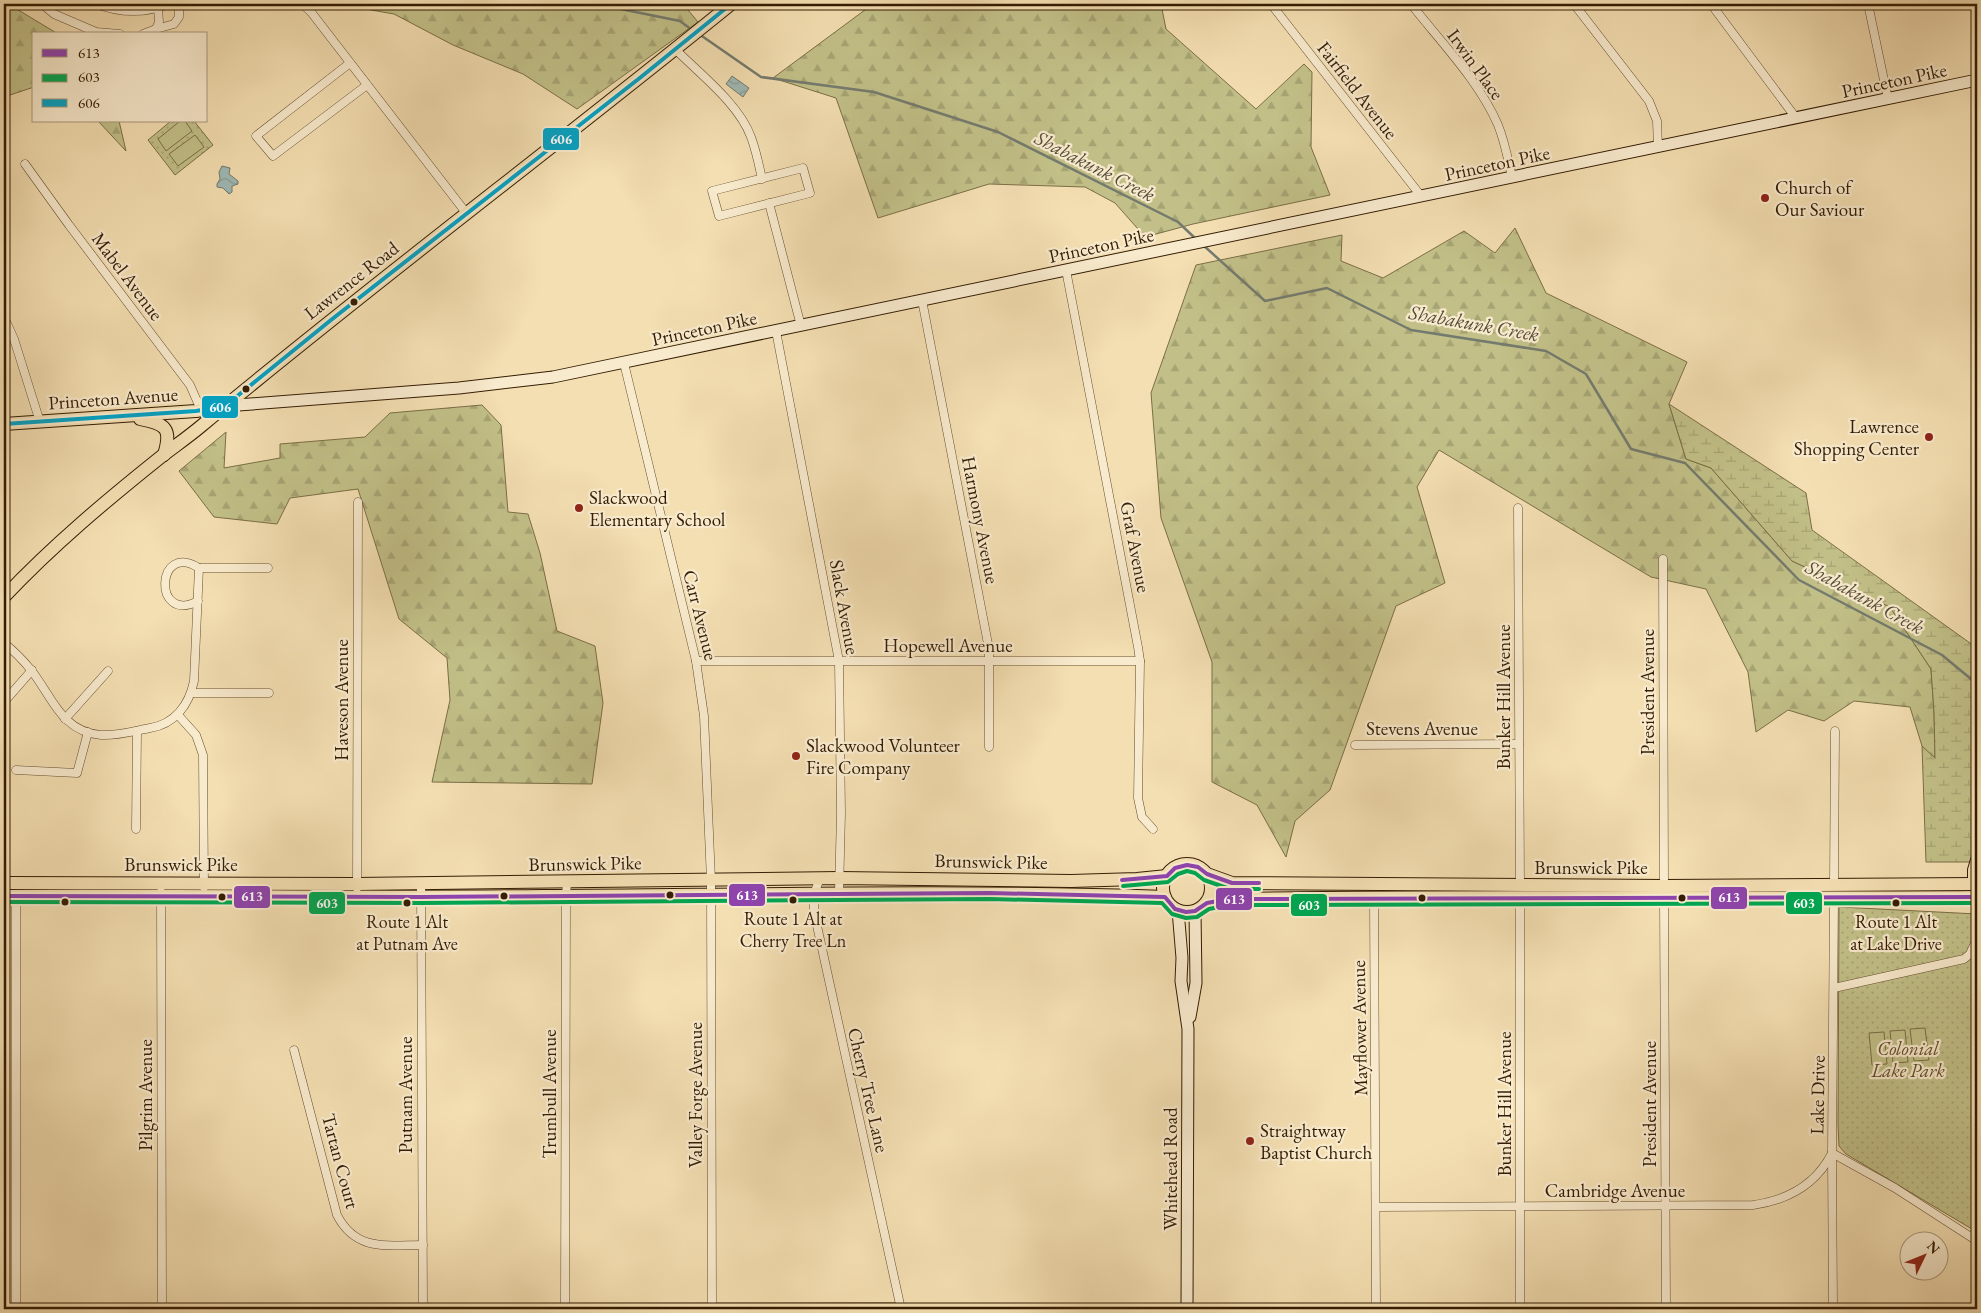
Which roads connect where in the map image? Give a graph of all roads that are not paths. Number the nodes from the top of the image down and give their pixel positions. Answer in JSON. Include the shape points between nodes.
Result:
{"nodes":[{"id":1,"x":42,"y":4,"type":"edge"},
{"id":2,"x":96,"y":4,"type":"edge"},
{"id":3,"x":168,"y":4,"type":"edge"},
{"id":4,"x":179,"y":4,"type":"edge"},
{"id":5,"x":302,"y":4,"type":"edge"},
{"id":6,"x":731,"y":4,"type":"edge"},
{"id":7,"x":1271,"y":4,"type":"edge"},
{"id":8,"x":1411,"y":4,"type":"edge"},
{"id":9,"x":1574,"y":4,"type":"edge"},
{"id":10,"x":1711,"y":4,"type":"edge"},
{"id":11,"x":1868,"y":4,"type":"edge"},
{"id":12,"x":158,"y":8,"type":"junction"},
{"id":13,"x":156,"y":29,"type":"junction"},
{"id":14,"x":96,"y":32,"type":"edge"},
{"id":15,"x":148,"y":32,"type":"edge"},
{"id":16,"x":675,"y":49,"type":"junction"},
{"id":17,"x":350,"y":63,"type":"junction"},
{"id":18,"x":1977,"y":80,"type":"edge"},
{"id":19,"x":367,"y":85,"type":"junction"},
{"id":20,"x":1888,"y":99,"type":"junction"},
{"id":21,"x":1796,"y":118,"type":"junction"},
{"id":22,"x":1658,"y":147,"type":"junction"},
{"id":23,"x":25,"y":164,"type":"dead end"},
{"id":24,"x":1512,"y":177,"type":"junction"},
{"id":25,"x":762,"y":179,"type":"junction"},
{"id":26,"x":1421,"y":196,"type":"junction"},
{"id":27,"x":769,"y":204,"type":"junction"},
{"id":28,"x":467,"y":214,"type":"junction"},
{"id":29,"x":1066,"y":270,"type":"junction"},
{"id":30,"x":922,"y":300,"type":"junction"},
{"id":31,"x":4,"y":317,"type":"edge"},
{"id":32,"x":801,"y":326,"type":"junction"},
{"id":33,"x":776,"y":331,"type":"junction"},
{"id":34,"x":624,"y":363,"type":"junction"},
{"id":35,"x":225,"y":406,"type":"junction"},
{"id":36,"x":201,"y":410,"type":"junction"},
{"id":37,"x":123,"y":416,"type":"junction"},
{"id":38,"x":40,"y":422,"type":"junction"},
{"id":39,"x":4,"y":424,"type":"edge"},
{"id":40,"x":164,"y":455,"type":"junction"},
{"id":41,"x":358,"y":502,"type":"dead end"},
{"id":42,"x":1518,"y":508,"type":"dead end"},
{"id":43,"x":1663,"y":559,"type":"dead end"},
{"id":44,"x":199,"y":568,"type":"junction"},
{"id":45,"x":268,"y":568,"type":"dead end"},
{"id":46,"x":4,"y":597,"type":"edge"},
{"id":47,"x":198,"y":602,"type":"junction"},
{"id":48,"x":4,"y":643,"type":"edge"},
{"id":49,"x":990,"y":660,"type":"junction"},
{"id":50,"x":696,"y":661,"type":"junction"},
{"id":51,"x":840,"y":661,"type":"junction"},
{"id":52,"x":1140,"y":661,"type":"junction"},
{"id":53,"x":32,"y":670,"type":"junction"},
{"id":54,"x":108,"y":671,"type":"dead end"},
{"id":55,"x":192,"y":692,"type":"junction"},
{"id":56,"x":269,"y":693,"type":"dead end"},
{"id":57,"x":4,"y":702,"type":"edge"},
{"id":58,"x":178,"y":715,"type":"junction"},
{"id":59,"x":65,"y":719,"type":"junction"},
{"id":60,"x":137,"y":731,"type":"junction"},
{"id":61,"x":1835,"y":731,"type":"dead end"},
{"id":62,"x":88,"y":732,"type":"junction"},
{"id":63,"x":1519,"y":744,"type":"junction"},
{"id":64,"x":1355,"y":745,"type":"dead end"},
{"id":65,"x":989,"y":747,"type":"dead end"},
{"id":66,"x":16,"y":770,"type":"dead end"},
{"id":67,"x":136,"y":829,"type":"dead end"},
{"id":68,"x":1153,"y":829,"type":"dead end"},
{"id":69,"x":1977,"y":860,"type":"edge"},
{"id":70,"x":1207,"y":874,"type":"junction"},
{"id":71,"x":1167,"y":876,"type":"junction"},
{"id":72,"x":820,"y":878,"type":"junction"},
{"id":73,"x":839,"y":878,"type":"junction"},
{"id":74,"x":711,"y":880,"type":"junction"},
{"id":75,"x":567,"y":882,"type":"junction"},
{"id":76,"x":4,"y":883,"type":"edge"},
{"id":77,"x":17,"y":883,"type":"junction"},
{"id":78,"x":161,"y":883,"type":"junction"},
{"id":79,"x":204,"y":883,"type":"junction"},
{"id":80,"x":421,"y":884,"type":"junction"},
{"id":81,"x":1976,"y":884,"type":"edge"},
{"id":82,"x":989,"y":886,"type":"junction"},
{"id":83,"x":357,"y":891,"type":"junction"},
{"id":84,"x":1834,"y":891,"type":"junction"},
{"id":85,"x":839,"y":892,"type":"junction"},
{"id":86,"x":1520,"y":892,"type":"junction"},
{"id":87,"x":1664,"y":892,"type":"junction"},
{"id":88,"x":814,"y":894,"type":"junction"},
{"id":89,"x":710,"y":895,"type":"junction"},
{"id":90,"x":10,"y":896,"type":"edge"},
{"id":91,"x":566,"y":896,"type":"junction"},
{"id":92,"x":161,"y":897,"type":"junction"},
{"id":93,"x":204,"y":897,"type":"junction"},
{"id":94,"x":420,"y":897,"type":"junction"},
{"id":95,"x":1165,"y":897,"type":"junction"},
{"id":96,"x":1374,"y":897,"type":"junction"},
{"id":97,"x":1977,"y":897,"type":"edge"},
{"id":98,"x":1207,"y":903,"type":"junction"},
{"id":99,"x":1178,"y":910,"type":"junction"},
{"id":100,"x":1195,"y":911,"type":"junction"},
{"id":101,"x":1834,"y":988,"type":"junction"},
{"id":102,"x":1188,"y":1029,"type":"junction"},
{"id":103,"x":294,"y":1050,"type":"dead end"},
{"id":104,"x":1832,"y":1153,"type":"junction"},
{"id":105,"x":1520,"y":1206,"type":"junction"},
{"id":106,"x":1665,"y":1206,"type":"junction"},
{"id":107,"x":1377,"y":1207,"type":"junction"},
{"id":108,"x":1977,"y":1241,"type":"edge"},
{"id":109,"x":423,"y":1246,"type":"junction"},
{"id":110,"x":423,"y":1307,"type":"junction"},
{"id":111,"x":565,"y":1307,"type":"junction"},
{"id":112,"x":162,"y":1308,"type":"junction"},
{"id":113,"x":712,"y":1308,"type":"edge"},
{"id":114,"x":901,"y":1308,"type":"edge"},
{"id":115,"x":16,"y":1309,"type":"edge"},
{"id":116,"x":1187,"y":1309,"type":"edge"},
{"id":117,"x":1376,"y":1309,"type":"edge"},
{"id":118,"x":1520,"y":1309,"type":"edge"},
{"id":119,"x":1666,"y":1309,"type":"edge"},
{"id":120,"x":1832,"y":1309,"type":"edge"}],
"edges":[{"from":1,"to":14,"type":"street","via":[[54,14]]},
{"from":2,"to":12,"type":"street","via":[[127,12]]},
{"from":3,"to":12,"type":"street"},
{"from":4,"to":13,"type":"street","via":[[179,18],[174,24]]},
{"from":5,"to":17,"type":"street"},
{"from":6,"to":16,"type":"main road","name":"Lawrence Road"},
{"from":7,"to":26,"type":"street","name":"Fairfield Avenue"},
{"from":8,"to":24,"type":"street","name":"Irwin Place","via":[[1490,108],[1502,135]]},
{"from":9,"to":22,"type":"street","via":[[1649,101],[1658,121]]},
{"from":10,"to":21,"type":"street"},
{"from":11,"to":20,"type":"street"},
{"from":12,"to":13,"type":"street"},
{"from":13,"to":15,"type":"street"},
{"from":16,"to":25,"type":"street","via":[[742,119],[751,137]]},
{"from":16,"to":28,"type":"main road","name":"Lawrence Road"},
{"from":17,"to":19,"type":"street"},
{"from":17,"to":19,"type":"street","via":[[256,136],[272,156]]},
{"from":18,"to":20,"type":"main road","name":"Princeton Pike"},
{"from":19,"to":28,"type":"street"},
{"from":20,"to":21,"type":"main road","name":"Princeton Pike"},
{"from":21,"to":22,"type":"main road","name":"Princeton Pike"},
{"from":22,"to":24,"type":"main road","name":"Princeton Pike"},
{"from":23,"to":36,"type":"street","name":"Mabel Avenue","via":[[190,385]]},
{"from":24,"to":26,"type":"main road","name":"Princeton Pike"},
{"from":25,"to":27,"type":"street","via":[[803,168],[808,185],[810,193]]},
{"from":25,"to":27,"type":"street","via":[[712,191],[714,200],[719,216]]},
{"from":26,"to":29,"type":"main road","name":"Princeton Pike"},
{"from":27,"to":32,"type":"street"},
{"from":28,"to":35,"type":"main road","name":"Lawrence Road"},
{"from":29,"to":30,"type":"main road","name":"Princeton Pike"},
{"from":29,"to":52,"type":"street","name":"Graf Avenue"},
{"from":30,"to":32,"type":"main road","name":"Princeton Pike"},
{"from":30,"to":49,"type":"street","name":"Harmony Avenue"},
{"from":31,"to":38,"type":"street"},
{"from":32,"to":33,"type":"main road","name":"Princeton Pike"},
{"from":33,"to":34,"type":"main road","name":"Princeton Pike"},
{"from":33,"to":51,"type":"street","name":"Slack Avenue"},
{"from":34,"to":35,"type":"main road","name":"Princeton Pike","via":[[506,384]]},
{"from":34,"to":50,"type":"street","name":"Carr Avenue"},
{"from":35,"to":36,"type":"main road","name":"Princeton Avenue"},
{"from":35,"to":40,"type":"main road","name":"Lawrence Road"},
{"from":36,"to":37,"type":"main road","name":"Princeton Avenue"},
{"from":37,"to":38,"type":"main road","name":"Princeton Avenue"},
{"from":37,"to":40,"type":"main road","via":[[163,426],[168,438]]},
{"from":38,"to":39,"type":"main road","name":"Princeton Avenue"},
{"from":40,"to":46,"type":"main road","name":"Lawrence Road","via":[[78,525]]},
{"from":41,"to":83,"type":"street","name":"Haveson Avenue"},
{"from":42,"to":63,"type":"street","name":"Bunker Hill Avenue"},
{"from":43,"to":87,"type":"street","name":"President Avenue"},
{"from":44,"to":45,"type":"street"},
{"from":44,"to":47,"type":"street"},
{"from":44,"to":47,"type":"street","via":[[187,563],[173,566],[163,585],[172,602],[186,606]]},
{"from":47,"to":55,"type":"street"},
{"from":48,"to":53,"type":"street"},
{"from":49,"to":51,"type":"street","name":"Hopewell Avenue"},
{"from":49,"to":52,"type":"street","name":"Hopewell Avenue"},
{"from":49,"to":65,"type":"street","name":"Harmony Avenue"},
{"from":50,"to":51,"type":"street","name":"Hopewell Avenue"},
{"from":50,"to":74,"type":"street","name":"Carr Avenue","via":[[704,716]]},
{"from":51,"to":73,"type":"street","name":"Slack Avenue"},
{"from":52,"to":68,"type":"street","name":"Graf Avenue","via":[[1138,798],[1142,817]]},
{"from":53,"to":57,"type":"street"},
{"from":53,"to":59,"type":"street"},
{"from":54,"to":59,"type":"street"},
{"from":55,"to":56,"type":"street"},
{"from":55,"to":58,"type":"street"},
{"from":58,"to":60,"type":"street","via":[[157,727]]},
{"from":58,"to":79,"type":"street","via":[[196,735],[203,755]]},
{"from":59,"to":62,"type":"street"},
{"from":60,"to":62,"type":"street","via":[[111,735]]},
{"from":60,"to":67,"type":"street"},
{"from":61,"to":84,"type":"street","name":"Lake Drive"},
{"from":62,"to":66,"type":"street","via":[[77,773]]},
{"from":63,"to":64,"type":"street","name":"Stevens Avenue"},
{"from":63,"to":86,"type":"street","name":"Bunker Hill Avenue"},
{"from":69,"to":81,"type":"main road","via":[[1974,870]]},
{"from":70,"to":71,"type":"main road","via":[[1198,867],[1187,865],[1175,868]]},
{"from":70,"to":86,"type":"main road","name":"Brunswick Pike","via":[[1232,883]]},
{"from":70,"to":98,"type":"main road","via":[[1212,892]]},
{"from":71,"to":82,"type":"main road","name":"Brunswick Pike"},
{"from":71,"to":95,"type":"main road","via":[[1163,889]]},
{"from":72,"to":73,"type":"main road","name":"Brunswick Pike"},
{"from":72,"to":74,"type":"main road","name":"Brunswick Pike"},
{"from":72,"to":88,"type":"street","name":"Cherry Tree Lane"},
{"from":73,"to":82,"type":"main road","name":"Brunswick Pike"},
{"from":73,"to":85,"type":"street","name":"Slack Avenue"},
{"from":74,"to":75,"type":"main road","name":"Brunswick Pike"},
{"from":74,"to":89,"type":"street","name":"Valley Forge Avenue"},
{"from":75,"to":80,"type":"main road","name":"Brunswick Pike"},
{"from":75,"to":91,"type":"street","name":"Trumbull Avenue"},
{"from":76,"to":77,"type":"main road","name":"Brunswick Pike"},
{"from":77,"to":78,"type":"main road","name":"Brunswick Pike"},
{"from":77,"to":90,"type":"street"},
{"from":78,"to":79,"type":"main road","name":"Brunswick Pike"},
{"from":78,"to":92,"type":"street","name":"Pilgrim Avenue"},
{"from":79,"to":83,"type":"main road","name":"Brunswick Pike"},
{"from":79,"to":93,"type":"street"},
{"from":80,"to":83,"type":"main road","name":"Brunswick Pike"},
{"from":80,"to":94,"type":"street","name":"Putnam Avenue"},
{"from":81,"to":84,"type":"main road","name":"Brunswick Pike"},
{"from":81,"to":97,"type":"street"},
{"from":82,"to":85,"type":"main road","name":"Brunswick Pike"},
{"from":82,"to":95,"type":"main road","name":"Brunswick Pike"},
{"from":83,"to":93,"type":"main road","name":"Brunswick Pike"},
{"from":83,"to":94,"type":"main road","name":"Brunswick Pike"},
{"from":84,"to":87,"type":"main road","name":"Brunswick Pike"},
{"from":84,"to":97,"type":"main road","name":"Brunswick Pike"},
{"from":84,"to":101,"type":"street","name":"Lake Drive"},
{"from":85,"to":88,"type":"main road","name":"Brunswick Pike"},
{"from":86,"to":87,"type":"main road","name":"Brunswick Pike"},
{"from":86,"to":96,"type":"main road","name":"Brunswick Pike"},
{"from":86,"to":105,"type":"street","name":"Bunker Hill Avenue"},
{"from":87,"to":106,"type":"street","name":"President Avenue"},
{"from":88,"to":89,"type":"main road","name":"Brunswick Pike"},
{"from":88,"to":114,"type":"street","name":"Cherry Tree Lane","via":[[822,956]]},
{"from":89,"to":91,"type":"main road","name":"Brunswick Pike"},
{"from":89,"to":113,"type":"street","name":"Valley Forge Avenue"},
{"from":90,"to":92,"type":"main road","name":"Brunswick Pike"},
{"from":90,"to":115,"type":"street"},
{"from":91,"to":94,"type":"main road","name":"Brunswick Pike"},
{"from":91,"to":111,"type":"street","name":"Trumbull Avenue"},
{"from":92,"to":93,"type":"main road","name":"Brunswick Pike"},
{"from":92,"to":112,"type":"street","name":"Pilgrim Avenue"},
{"from":94,"to":109,"type":"street","name":"Putnam Avenue"},
{"from":95,"to":99,"type":"main road"},
{"from":96,"to":98,"type":"main road","name":"Brunswick Pike","via":[[1228,899]]},
{"from":96,"to":107,"type":"street","name":"Mayflower Avenue"},
{"from":97,"to":101,"type":"street","via":[[1976,942],[1964,959]]},
{"from":98,"to":100,"type":"main road"},
{"from":99,"to":100,"type":"main road"},
{"from":99,"to":102,"type":"main road","name":"Whitehead Road","via":[[1181,981]]},
{"from":100,"to":102,"type":"main road","name":"Whitehead Road","via":[[1196,982]]},
{"from":101,"to":104,"type":"street","name":"Lake Drive"},
{"from":102,"to":116,"type":"main road","name":"Whitehead Road"},
{"from":103,"to":109,"type":"street","name":"Tartan Court","via":[[342,1224],[348,1232],[377,1246]]},
{"from":104,"to":106,"type":"street","name":"Cambridge Avenue","via":[[1810,1183],[1785,1198],[1753,1205]]},
{"from":104,"to":108,"type":"street","name":"Lake Drive","via":[[1896,1188]]},
{"from":104,"to":120,"type":"street"},
{"from":105,"to":106,"type":"street","name":"Cambridge Avenue"},
{"from":105,"to":107,"type":"street","name":"Cambridge Avenue"},
{"from":105,"to":118,"type":"street","name":"Bunker Hill Avenue"},
{"from":106,"to":119,"type":"street","name":"President Avenue"},
{"from":107,"to":117,"type":"street","name":"Mayflower Avenue"},
{"from":109,"to":110,"type":"street","name":"Putnam Avenue"},
{"from":110,"to":111,"type":"street"},
{"from":110,"to":112,"type":"street"},
{"from":111,"to":113,"type":"street"},
{"from":112,"to":115,"type":"street"},
{"from":113,"to":114,"type":"street"}]}
